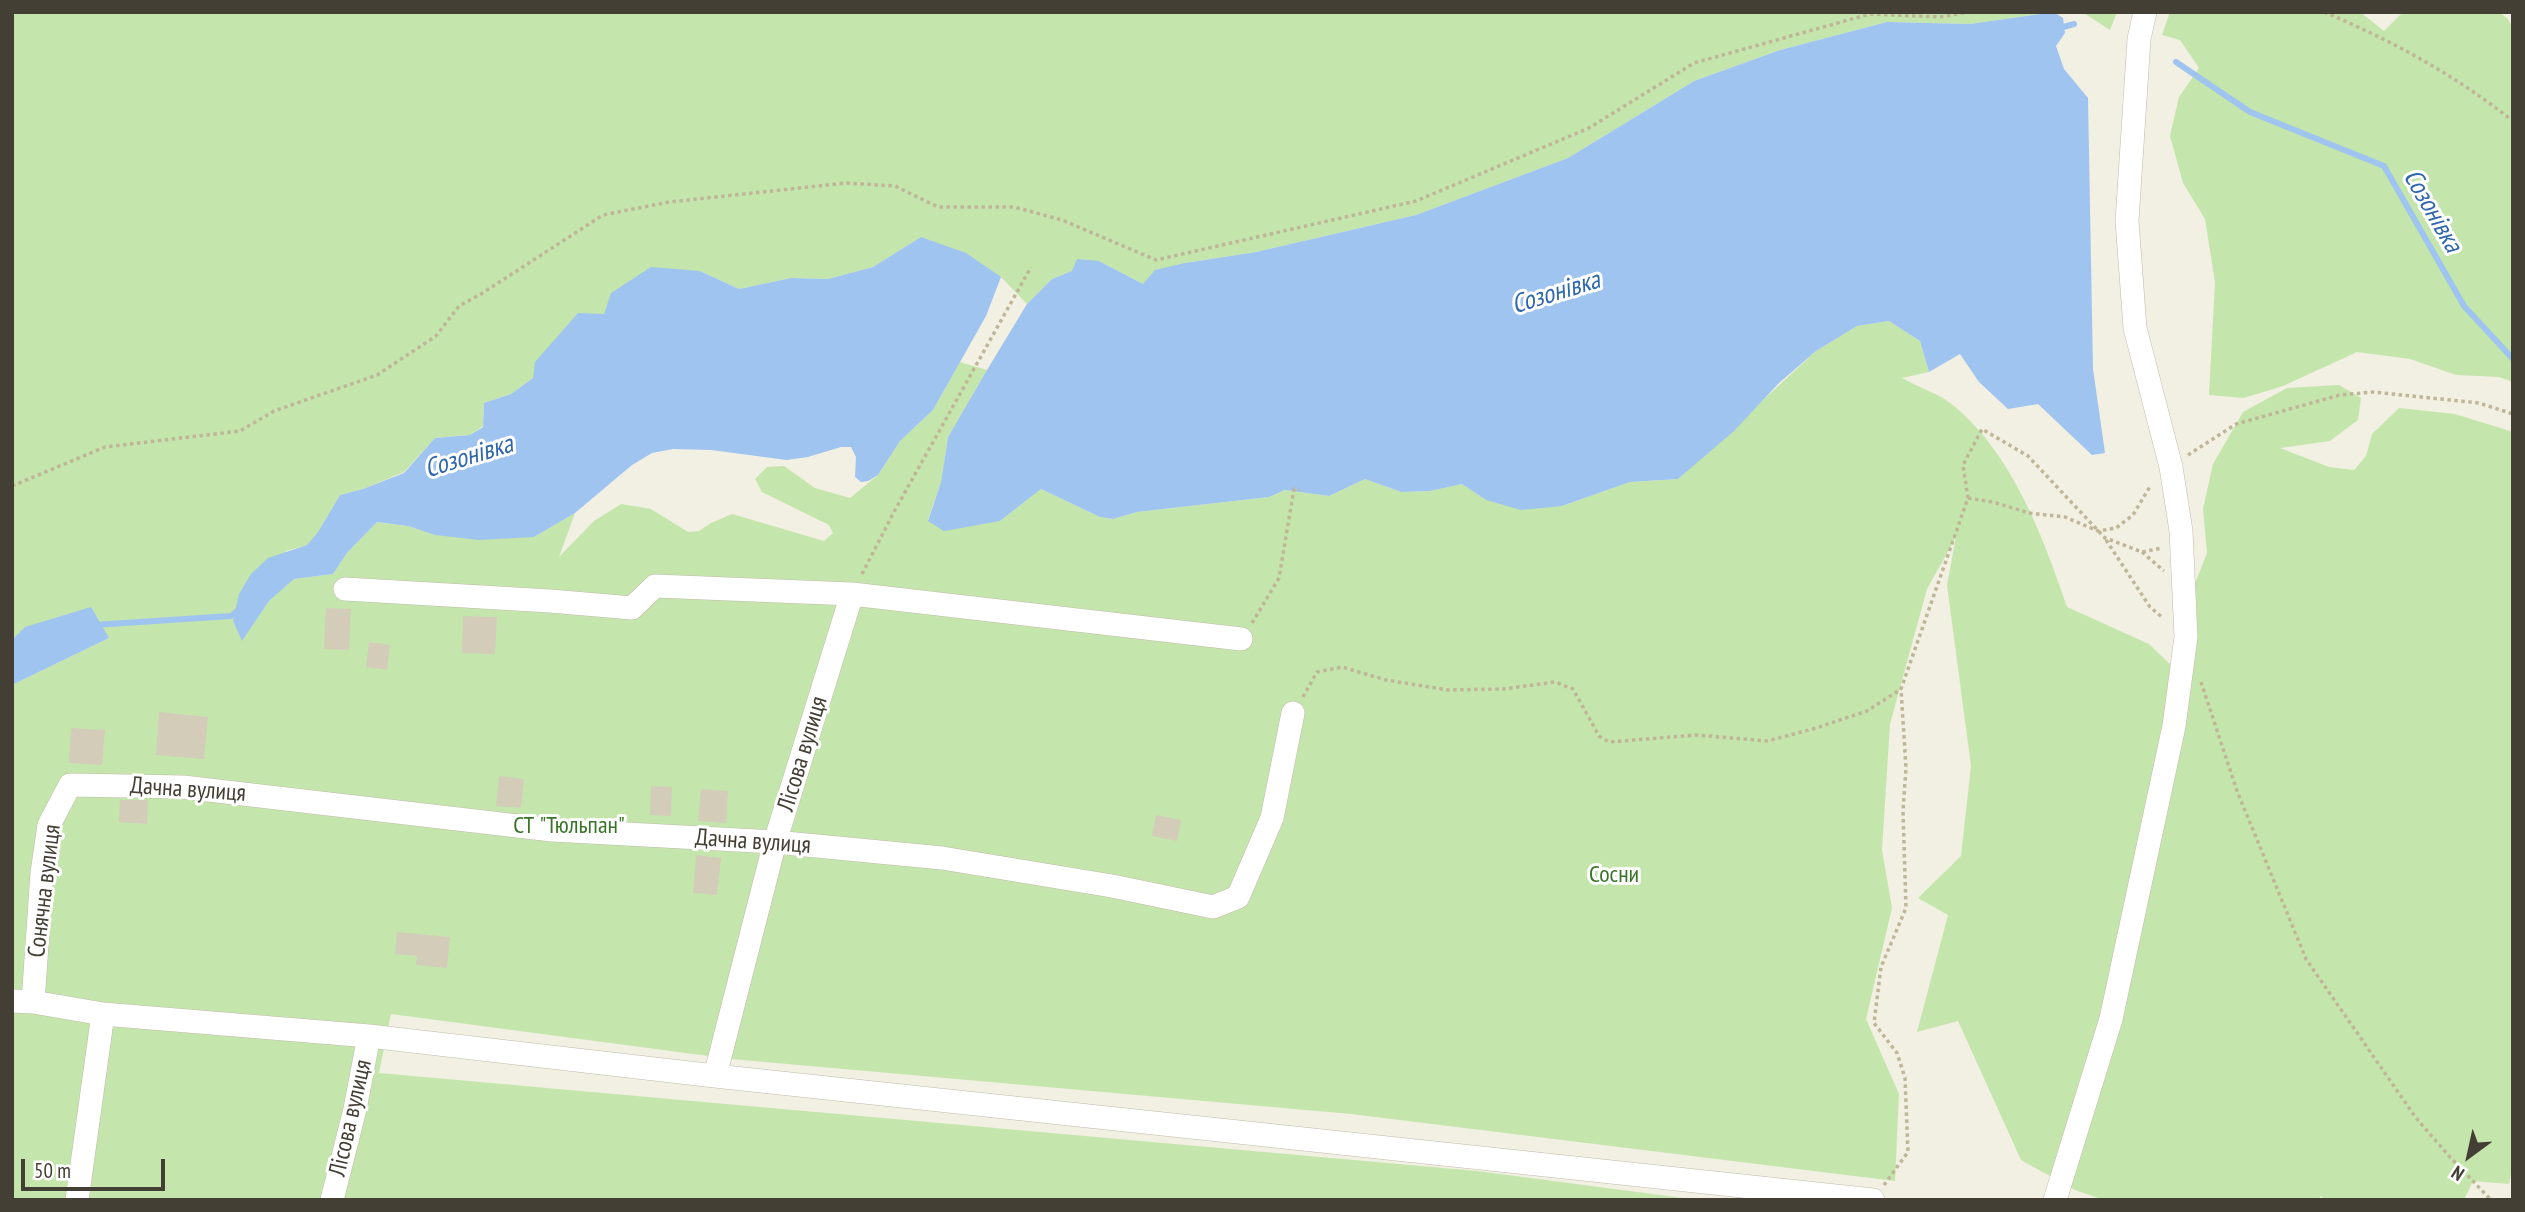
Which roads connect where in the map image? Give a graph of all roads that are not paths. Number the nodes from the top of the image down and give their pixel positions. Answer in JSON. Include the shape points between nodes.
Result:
{"nodes":[{"id":1,"x":2145,"y":12,"type":"edge"},
{"id":2,"x":345,"y":589,"type":"dead end"},
{"id":3,"x":852,"y":594,"type":"junction"},
{"id":4,"x":1241,"y":639,"type":"road end"},
{"id":5,"x":1293,"y":713,"type":"road end"},
{"id":6,"x":70,"y":785,"type":"joint"},
{"id":7,"x":775,"y":842,"type":"junction"},
{"id":8,"x":23,"y":1002,"type":"edge"},
{"id":9,"x":103,"y":1014,"type":"junction"},
{"id":10,"x":369,"y":1036,"type":"junction"},
{"id":11,"x":715,"y":1076,"type":"junction"},
{"id":12,"x":77,"y":1200,"type":"edge"},
{"id":13,"x":332,"y":1200,"type":"edge"},
{"id":14,"x":1873,"y":1200,"type":"edge"},
{"id":15,"x":2055,"y":1200,"type":"edge"}],
"edges":[{"from":1,"to":15,"type":"street","via":[[2139,39],[2127,221],[2135,328],[2171,467],[2181,531],[2186,637],[2174,726],[2111,1019]]},
{"from":2,"to":3,"type":"street","via":[[632,608],[655,586]]},
{"from":3,"to":4,"type":"street"},
{"from":3,"to":7,"type":"street","name":"Лісова вулиця"},
{"from":5,"to":7,"type":"street","name":"Дачна вулиця","via":[[1272,818],[1238,897],[1213,907],[942,858]]},
{"from":6,"to":7,"type":"street","name":"Дачна вулиця","via":[[183,787],[552,830]]},
{"from":6,"to":8,"type":"street","name":"Сонячна вулиця","via":[[49,825]]},
{"from":7,"to":11,"type":"street","name":"Лісова вулиця"},
{"from":8,"to":9,"type":"street"},
{"from":9,"to":10,"type":"street"},
{"from":9,"to":12,"type":"street"},
{"from":10,"to":11,"type":"street"},
{"from":10,"to":13,"type":"street","name":"Лісова вулиця"},
{"from":11,"to":14,"type":"street"}]}
